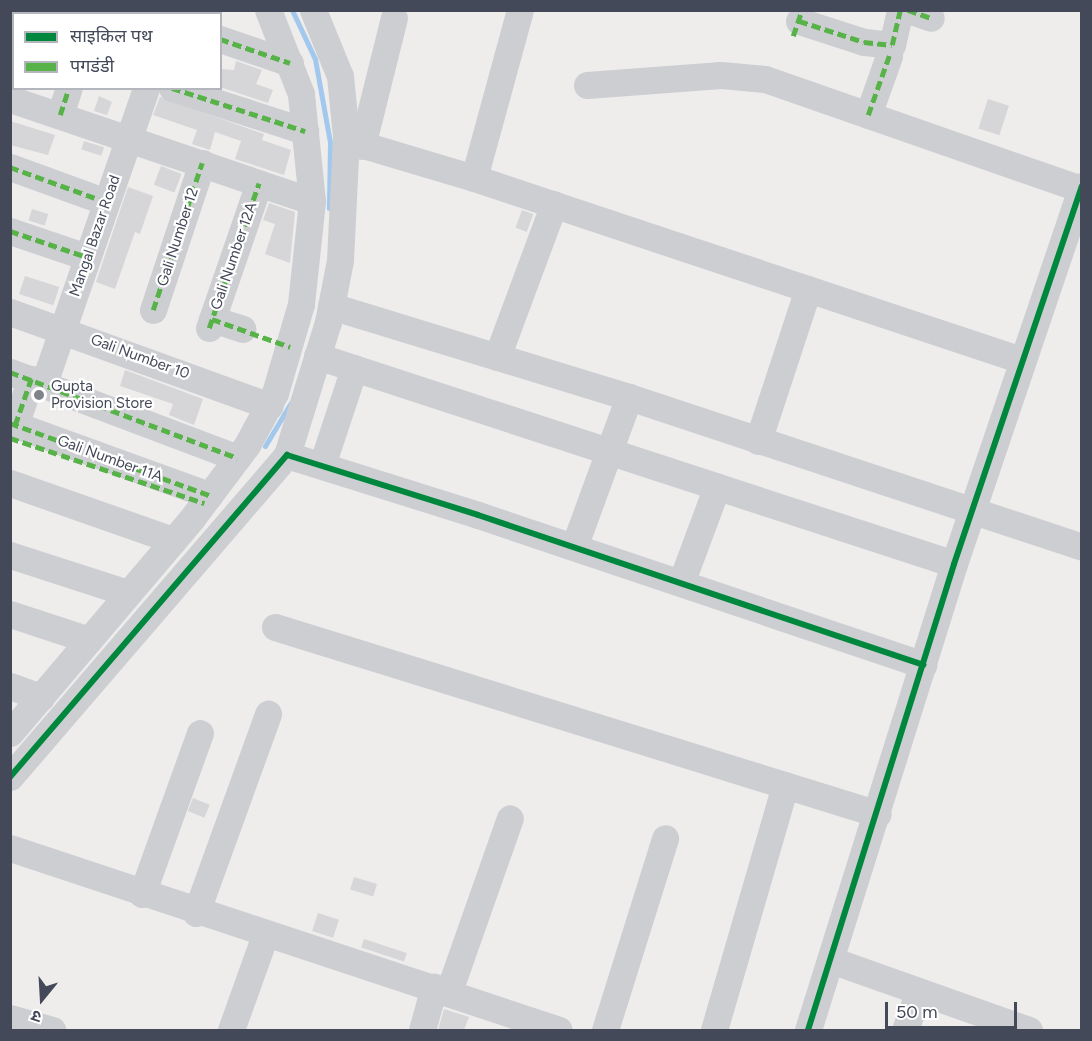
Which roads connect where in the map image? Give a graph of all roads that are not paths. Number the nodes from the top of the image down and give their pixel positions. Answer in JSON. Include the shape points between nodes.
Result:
{"nodes":[{"id":1,"x":246,"y":10,"type":"edge"},
{"id":2,"x":312,"y":10,"type":"edge"},
{"id":3,"x":520,"y":10,"type":"edge"},
{"id":4,"x":900,"y":10,"type":"edge"},
{"id":5,"x":270,"y":15,"type":"edge"},
{"id":6,"x":394,"y":18,"type":"dead end"},
{"id":7,"x":798,"y":23,"type":"edge"},
{"id":8,"x":222,"y":40,"type":"edge"},
{"id":9,"x":889,"y":56,"type":"dead end"},
{"id":10,"x":290,"y":63,"type":"junction"},
{"id":11,"x":587,"y":85,"type":"dead end"},
{"id":12,"x":68,"y":90,"type":"edge"},
{"id":13,"x":145,"y":90,"type":"edge"},
{"id":14,"x":178,"y":90,"type":"edge"},
{"id":15,"x":10,"y":99,"type":"edge"},
{"id":16,"x":60,"y":115,"type":"junction"},
{"id":17,"x":868,"y":115,"type":"junction"},
{"id":18,"x":305,"y":131,"type":"junction"},
{"id":19,"x":129,"y":138,"type":"junction"},
{"id":20,"x":354,"y":141,"type":"junction"},
{"id":21,"x":202,"y":163,"type":"junction"},
{"id":22,"x":10,"y":167,"type":"edge"},
{"id":23,"x":474,"y":177,"type":"junction"},
{"id":24,"x":259,"y":183,"type":"junction"},
{"id":25,"x":1081,"y":188,"type":"edge"},
{"id":26,"x":312,"y":201,"type":"junction"},
{"id":27,"x":106,"y":202,"type":"junction"},
{"id":28,"x":554,"y":204,"type":"junction"},
{"id":29,"x":10,"y":231,"type":"edge"},
{"id":30,"x":87,"y":258,"type":"junction"},
{"id":31,"x":808,"y":289,"type":"junction"},
{"id":32,"x":331,"y":306,"type":"junction"},
{"id":33,"x":153,"y":310,"type":"dead end"},
{"id":34,"x":10,"y":312,"type":"edge"},
{"id":35,"x":242,"y":329,"type":"dead end"},
{"id":36,"x":62,"y":330,"type":"junction"},
{"id":37,"x":317,"y":356,"type":"junction"},
{"id":38,"x":497,"y":357,"type":"junction"},
{"id":39,"x":1021,"y":360,"type":"junction"},
{"id":40,"x":354,"y":368,"type":"junction"},
{"id":41,"x":28,"y":378,"type":"edge"},
{"id":42,"x":629,"y":397,"type":"junction"},
{"id":43,"x":269,"y":406,"type":"junction"},
{"id":44,"x":12,"y":428,"type":"edge"},
{"id":45,"x":758,"y":441,"type":"junction"},
{"id":46,"x":609,"y":451,"type":"junction"},
{"id":47,"x":287,"y":455,"type":"junction"},
{"id":48,"x":237,"y":458,"type":"junction"},
{"id":49,"x":322,"y":465,"type":"junction"},
{"id":50,"x":10,"y":483,"type":"edge"},
{"id":51,"x":717,"y":486,"type":"junction"},
{"id":52,"x":206,"y":499,"type":"junction"},
{"id":53,"x":971,"y":512,"type":"junction"},
{"id":54,"x":173,"y":540,"type":"junction"},
{"id":55,"x":574,"y":547,"type":"junction"},
{"id":56,"x":1082,"y":547,"type":"edge"},
{"id":57,"x":10,"y":555,"type":"edge"},
{"id":58,"x":954,"y":564,"type":"junction"},
{"id":59,"x":681,"y":583,"type":"junction"},
{"id":60,"x":128,"y":593,"type":"junction"},
{"id":61,"x":10,"y":614,"type":"edge"},
{"id":62,"x":275,"y":627,"type":"dead end"},
{"id":63,"x":89,"y":640,"type":"junction"},
{"id":64,"x":923,"y":665,"type":"junction"},
{"id":65,"x":10,"y":686,"type":"edge"},
{"id":66,"x":41,"y":697,"type":"junction"},
{"id":67,"x":268,"y":714,"type":"dead end"},
{"id":68,"x":10,"y":733,"type":"edge"},
{"id":69,"x":200,"y":733,"type":"dead end"},
{"id":70,"x":10,"y":777,"type":"edge"},
{"id":71,"x":785,"y":785,"type":"junction"},
{"id":72,"x":878,"y":814,"type":"junction"},
{"id":73,"x":510,"y":818,"type":"dead end"},
{"id":74,"x":665,"y":838,"type":"dead end"},
{"id":75,"x":10,"y":848,"type":"edge"},
{"id":76,"x":142,"y":894,"type":"junction"},
{"id":77,"x":195,"y":913,"type":"junction"},
{"id":78,"x":265,"y":935,"type":"junction"},
{"id":79,"x":831,"y":960,"type":"junction"},
{"id":80,"x":441,"y":989,"type":"junction"},
{"id":81,"x":919,"y":991,"type":"junction"},
{"id":82,"x":10,"y":1018,"type":"edge"},
{"id":83,"x":496,"y":1019,"type":"edge"},
{"id":84,"x":977,"y":1022,"type":"edge"},
{"id":85,"x":552,"y":1029,"type":"edge"},
{"id":86,"x":52,"y":1030,"type":"edge"},
{"id":87,"x":231,"y":1030,"type":"edge"},
{"id":88,"x":422,"y":1030,"type":"edge"},
{"id":89,"x":605,"y":1030,"type":"edge"},
{"id":90,"x":714,"y":1030,"type":"edge"},
{"id":91,"x":808,"y":1030,"type":"edge"},
{"id":92,"x":905,"y":1030,"type":"edge"},
{"id":93,"x":1029,"y":1030,"type":"edge"}],
"edges":[{"from":1,"to":5,"type":"street"},
{"from":2,"to":20,"type":"street","via":[[340,76]]},
{"from":3,"to":23,"type":"street"},
{"from":4,"to":7,"type":"street","via":[[892,45],[864,42]]},
{"from":5,"to":10,"type":"street"},
{"from":6,"to":20,"type":"street"},
{"from":8,"to":10,"type":"street"},
{"from":9,"to":17,"type":"street"},
{"from":10,"to":18,"type":"street","via":[[301,94]]},
{"from":11,"to":17,"type":"street","via":[[721,75],[765,79]]},
{"from":12,"to":16,"type":"street"},
{"from":13,"to":19,"type":"street","name":"Mangal Bazar Road"},
{"from":14,"to":18,"type":"street"},
{"from":15,"to":16,"type":"street"},
{"from":16,"to":19,"type":"street"},
{"from":17,"to":25,"type":"street"},
{"from":18,"to":26,"type":"street"},
{"from":19,"to":21,"type":"street"},
{"from":19,"to":27,"type":"street","name":"Mangal Bazar Road"},
{"from":20,"to":23,"type":"street"},
{"from":20,"to":32,"type":"street"},
{"from":21,"to":24,"type":"street"},
{"from":21,"to":33,"type":"street","name":"Gali Number 12"},
{"from":22,"to":27,"type":"street"},
{"from":23,"to":28,"type":"street"},
{"from":24,"to":26,"type":"street"},
{"from":24,"to":35,"type":"street","name":"Gali Number 12A","via":[[210,323]]},
{"from":25,"to":39,"type":"street"},
{"from":26,"to":43,"type":"street","via":[[301,304]]},
{"from":27,"to":30,"type":"street","name":"Mangal Bazar Road"},
{"from":28,"to":31,"type":"street"},
{"from":28,"to":38,"type":"street"},
{"from":29,"to":30,"type":"street"},
{"from":30,"to":36,"type":"street","name":"Mangal Bazar Road"},
{"from":31,"to":39,"type":"street"},
{"from":31,"to":45,"type":"street"},
{"from":32,"to":37,"type":"street"},
{"from":32,"to":38,"type":"street"},
{"from":34,"to":36,"type":"street","name":"Gali Number 10"},
{"from":36,"to":41,"type":"street","name":"Mangal Bazar Road"},
{"from":36,"to":43,"type":"street","name":"Gali Number 10"},
{"from":37,"to":40,"type":"street"},
{"from":37,"to":47,"type":"street"},
{"from":38,"to":42,"type":"street"},
{"from":39,"to":53,"type":"street"},
{"from":40,"to":46,"type":"street"},
{"from":40,"to":49,"type":"street"},
{"from":41,"to":44,"type":"street","name":"Mangal Bazar Road"},
{"from":41,"to":48,"type":"street"},
{"from":42,"to":45,"type":"street"},
{"from":42,"to":46,"type":"street"},
{"from":43,"to":48,"type":"street"},
{"from":44,"to":52,"type":"street","name":"Gali Number 11A"},
{"from":45,"to":53,"type":"street"},
{"from":46,"to":51,"type":"street"},
{"from":46,"to":55,"type":"street"},
{"from":47,"to":49,"type":"street"},
{"from":47,"to":70,"type":"street"},
{"from":48,"to":52,"type":"street"},
{"from":49,"to":55,"type":"street"},
{"from":50,"to":54,"type":"street"},
{"from":51,"to":58,"type":"street"},
{"from":51,"to":59,"type":"street"},
{"from":52,"to":54,"type":"street"},
{"from":53,"to":56,"type":"street"},
{"from":53,"to":58,"type":"street"},
{"from":54,"to":60,"type":"street"},
{"from":55,"to":59,"type":"street"},
{"from":57,"to":60,"type":"street"},
{"from":58,"to":64,"type":"street"},
{"from":59,"to":64,"type":"street"},
{"from":60,"to":63,"type":"street"},
{"from":61,"to":63,"type":"street"},
{"from":62,"to":71,"type":"street"},
{"from":63,"to":66,"type":"street"},
{"from":64,"to":72,"type":"street"},
{"from":65,"to":66,"type":"street"},
{"from":66,"to":68,"type":"street"},
{"from":67,"to":77,"type":"street"},
{"from":69,"to":76,"type":"street"},
{"from":71,"to":72,"type":"street"},
{"from":71,"to":90,"type":"street"},
{"from":72,"to":79,"type":"street"},
{"from":73,"to":80,"type":"street"},
{"from":74,"to":89,"type":"street"},
{"from":75,"to":76,"type":"street"},
{"from":76,"to":77,"type":"street"},
{"from":77,"to":78,"type":"street"},
{"from":78,"to":80,"type":"street"},
{"from":78,"to":87,"type":"street"},
{"from":79,"to":81,"type":"street"},
{"from":79,"to":91,"type":"street"},
{"from":80,"to":83,"type":"street"},
{"from":80,"to":88,"type":"street"},
{"from":81,"to":84,"type":"street"},
{"from":81,"to":92,"type":"street"},
{"from":82,"to":86,"type":"street"},
{"from":83,"to":85,"type":"street"},
{"from":84,"to":93,"type":"street"}]}
